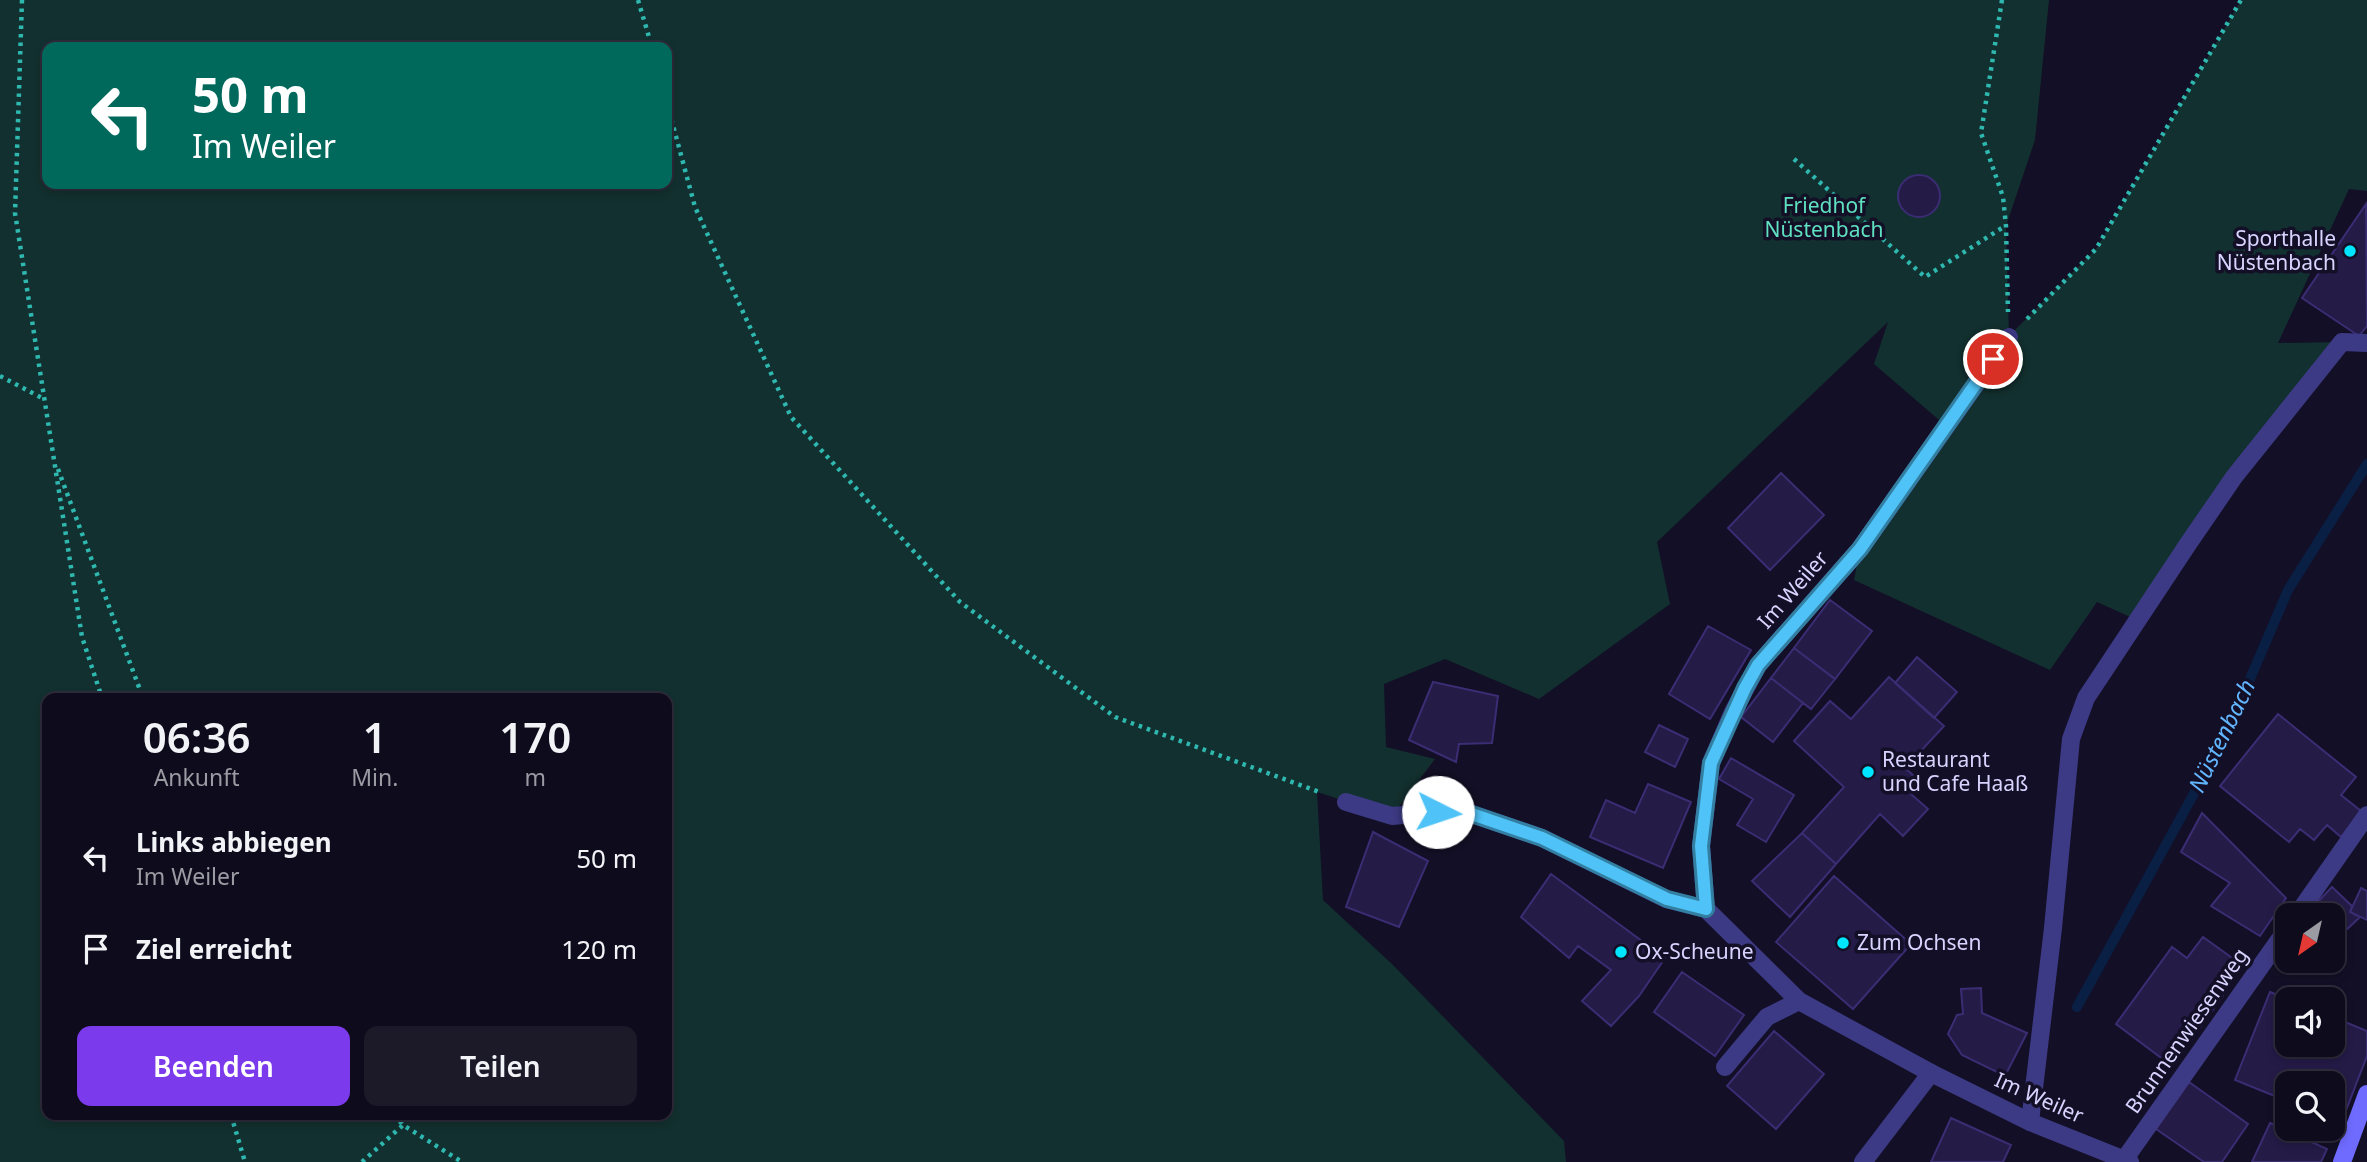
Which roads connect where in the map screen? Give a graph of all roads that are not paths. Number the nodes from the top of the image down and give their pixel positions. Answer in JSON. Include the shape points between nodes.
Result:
{"nodes":[{"id":1,"x":2009,"y":337,"type":"road end"},
{"id":2,"x":2367,"y":343,"type":"edge"},
{"id":3,"x":1346,"y":802,"type":"road end"},
{"id":4,"x":2367,"y":815,"type":"edge"},
{"id":5,"x":2305,"y":903,"type":"edge"},
{"id":6,"x":1706,"y":909,"type":"junction"},
{"id":7,"x":2275,"y":946,"type":"edge"},
{"id":8,"x":1799,"y":1001,"type":"junction"},
{"id":9,"x":1726,"y":1067,"type":"dead end"},
{"id":10,"x":1931,"y":1073,"type":"junction"},
{"id":11,"x":2367,"y":1094,"type":"edge"},
{"id":12,"x":2030,"y":1122,"type":"junction"},
{"id":13,"x":2127,"y":1161,"type":"edge"},
{"id":14,"x":1863,"y":1162,"type":"edge"},
{"id":15,"x":2342,"y":1162,"type":"edge"}],
"edges":[{"from":1,"to":6,"type":"street","name":"Im Weiler","via":[[1860,549],[1752,676],[1711,763],[1701,846]]},
{"from":2,"to":12,"type":"street","via":[[2342,342],[2234,477],[2086,698],[2071,739]]},
{"from":3,"to":6,"type":"street","via":[[1392,816],[1460,810],[1542,838],[1667,899]]},
{"from":4,"to":5,"type":"street"},
{"from":6,"to":8,"type":"street","name":"Im Weiler"},
{"from":7,"to":13,"type":"street","name":"Brunnenwiesenweg"},
{"from":8,"to":9,"type":"street","via":[[1767,1017]]},
{"from":8,"to":10,"type":"street","name":"Im Weiler"},
{"from":10,"to":12,"type":"street","name":"Im Weiler"},
{"from":10,"to":14,"type":"street"},
{"from":11,"to":15,"type":"main road"},
{"from":12,"to":13,"type":"street","name":"Im Weiler"}]}
